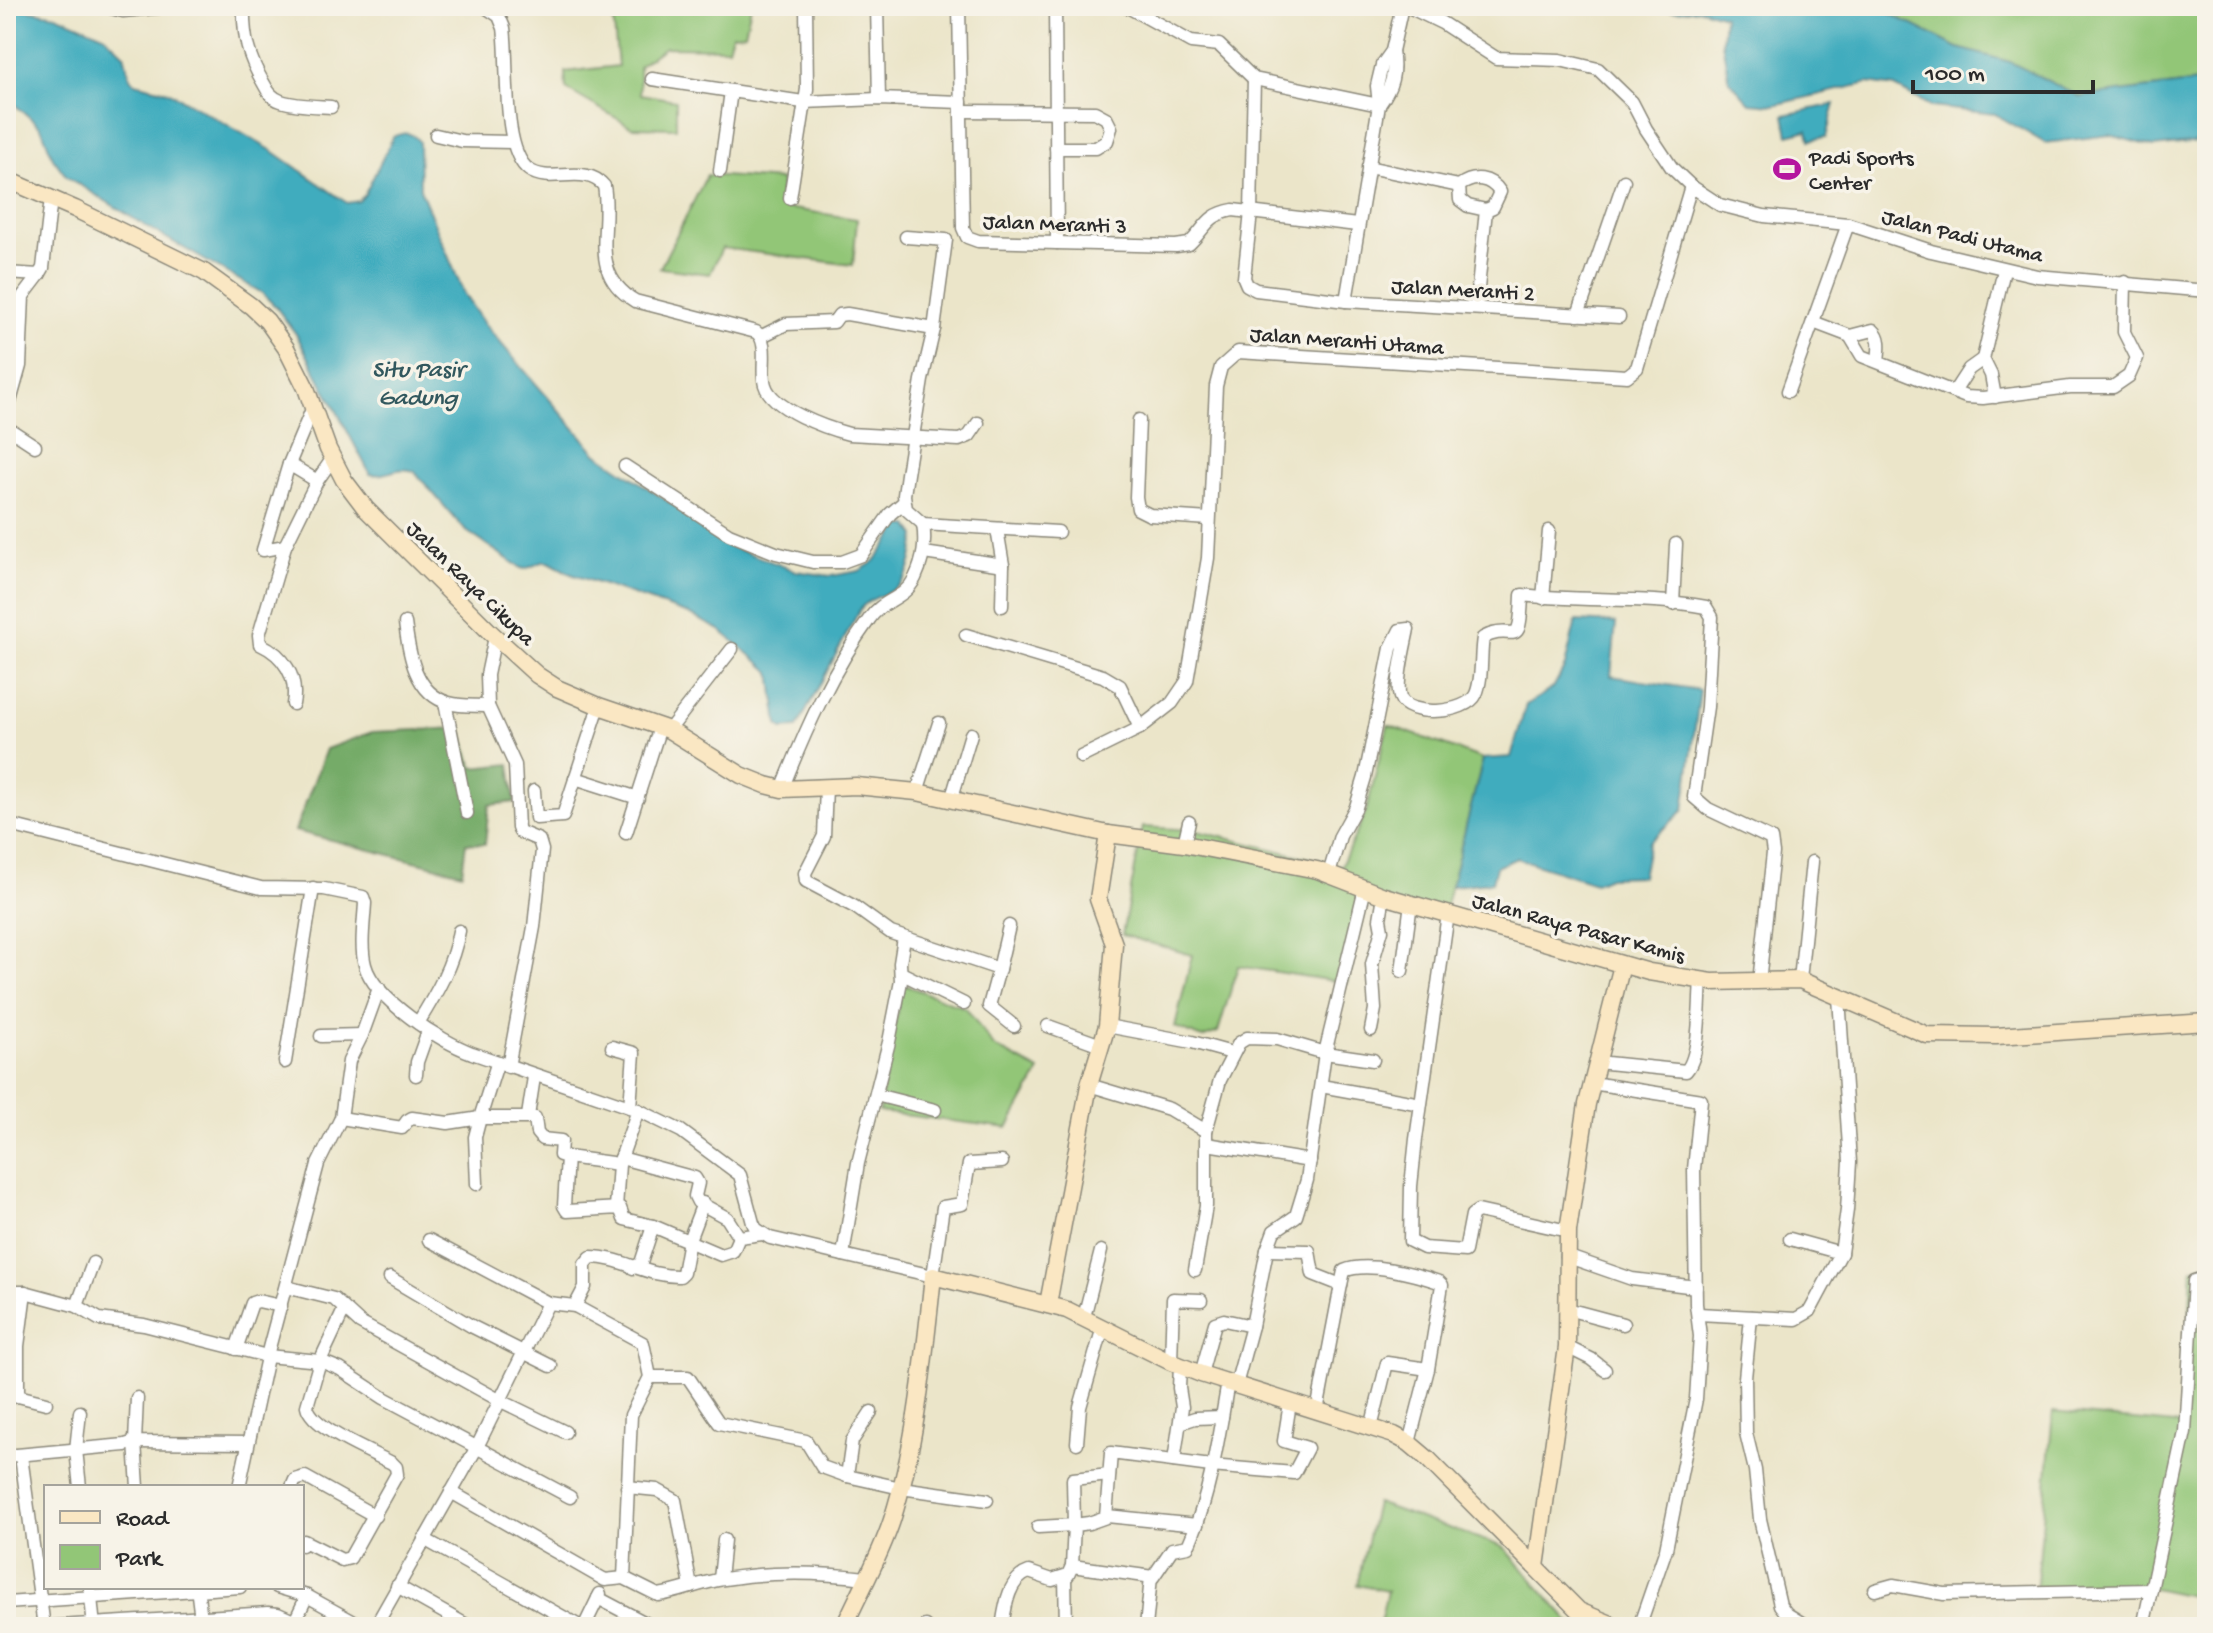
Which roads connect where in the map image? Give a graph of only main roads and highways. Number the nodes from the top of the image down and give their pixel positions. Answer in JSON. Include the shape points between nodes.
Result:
{"nodes":[{"id":1,"x":6,"y":179,"type":"edge"},
{"id":2,"x":1035,"y":817,"type":"joint"},
{"id":3,"x":1108,"y":834,"type":"junction"},
{"id":4,"x":1622,"y":965,"type":"junction"},
{"id":5,"x":2207,"y":1022,"type":"edge"},
{"id":6,"x":1048,"y":1304,"type":"junction"},
{"id":7,"x":1536,"y":1567,"type":"junction"},
{"id":8,"x":844,"y":1627,"type":"edge"},
{"id":9,"x":1618,"y":1627,"type":"edge"}],
"edges":[{"from":1,"to":2,"type":"main road","name":"Jalan Raya Cikupa","via":[[204,272],[251,306],[286,348],[333,458],[367,511],[495,637],[557,688],[665,729],[741,775],[782,789],[875,787],[952,797]]},
{"from":2,"to":3,"type":"main road","name":"Jalan Raya Pasar Kamis"},
{"from":3,"to":4,"type":"main road","name":"Jalan Raya Pasar Kamis","via":[[1329,874],[1384,896]]},
{"from":3,"to":6,"type":"main road","via":[[1098,899],[1114,944],[1107,1026],[1089,1085]]},
{"from":4,"to":5,"type":"main road","name":"Jalan Raya Pasar Kamis","via":[[1701,980],[1800,980],[1927,1035]]},
{"from":4,"to":7,"type":"main road","via":[[1592,1083],[1568,1231],[1567,1347]]},
{"from":6,"to":7,"type":"main road","via":[[1175,1364],[1409,1443]]},
{"from":6,"to":8,"type":"main road","via":[[933,1276],[921,1384],[901,1488],[880,1553]]},
{"from":7,"to":9,"type":"main road","via":[[1579,1611]]}]}
